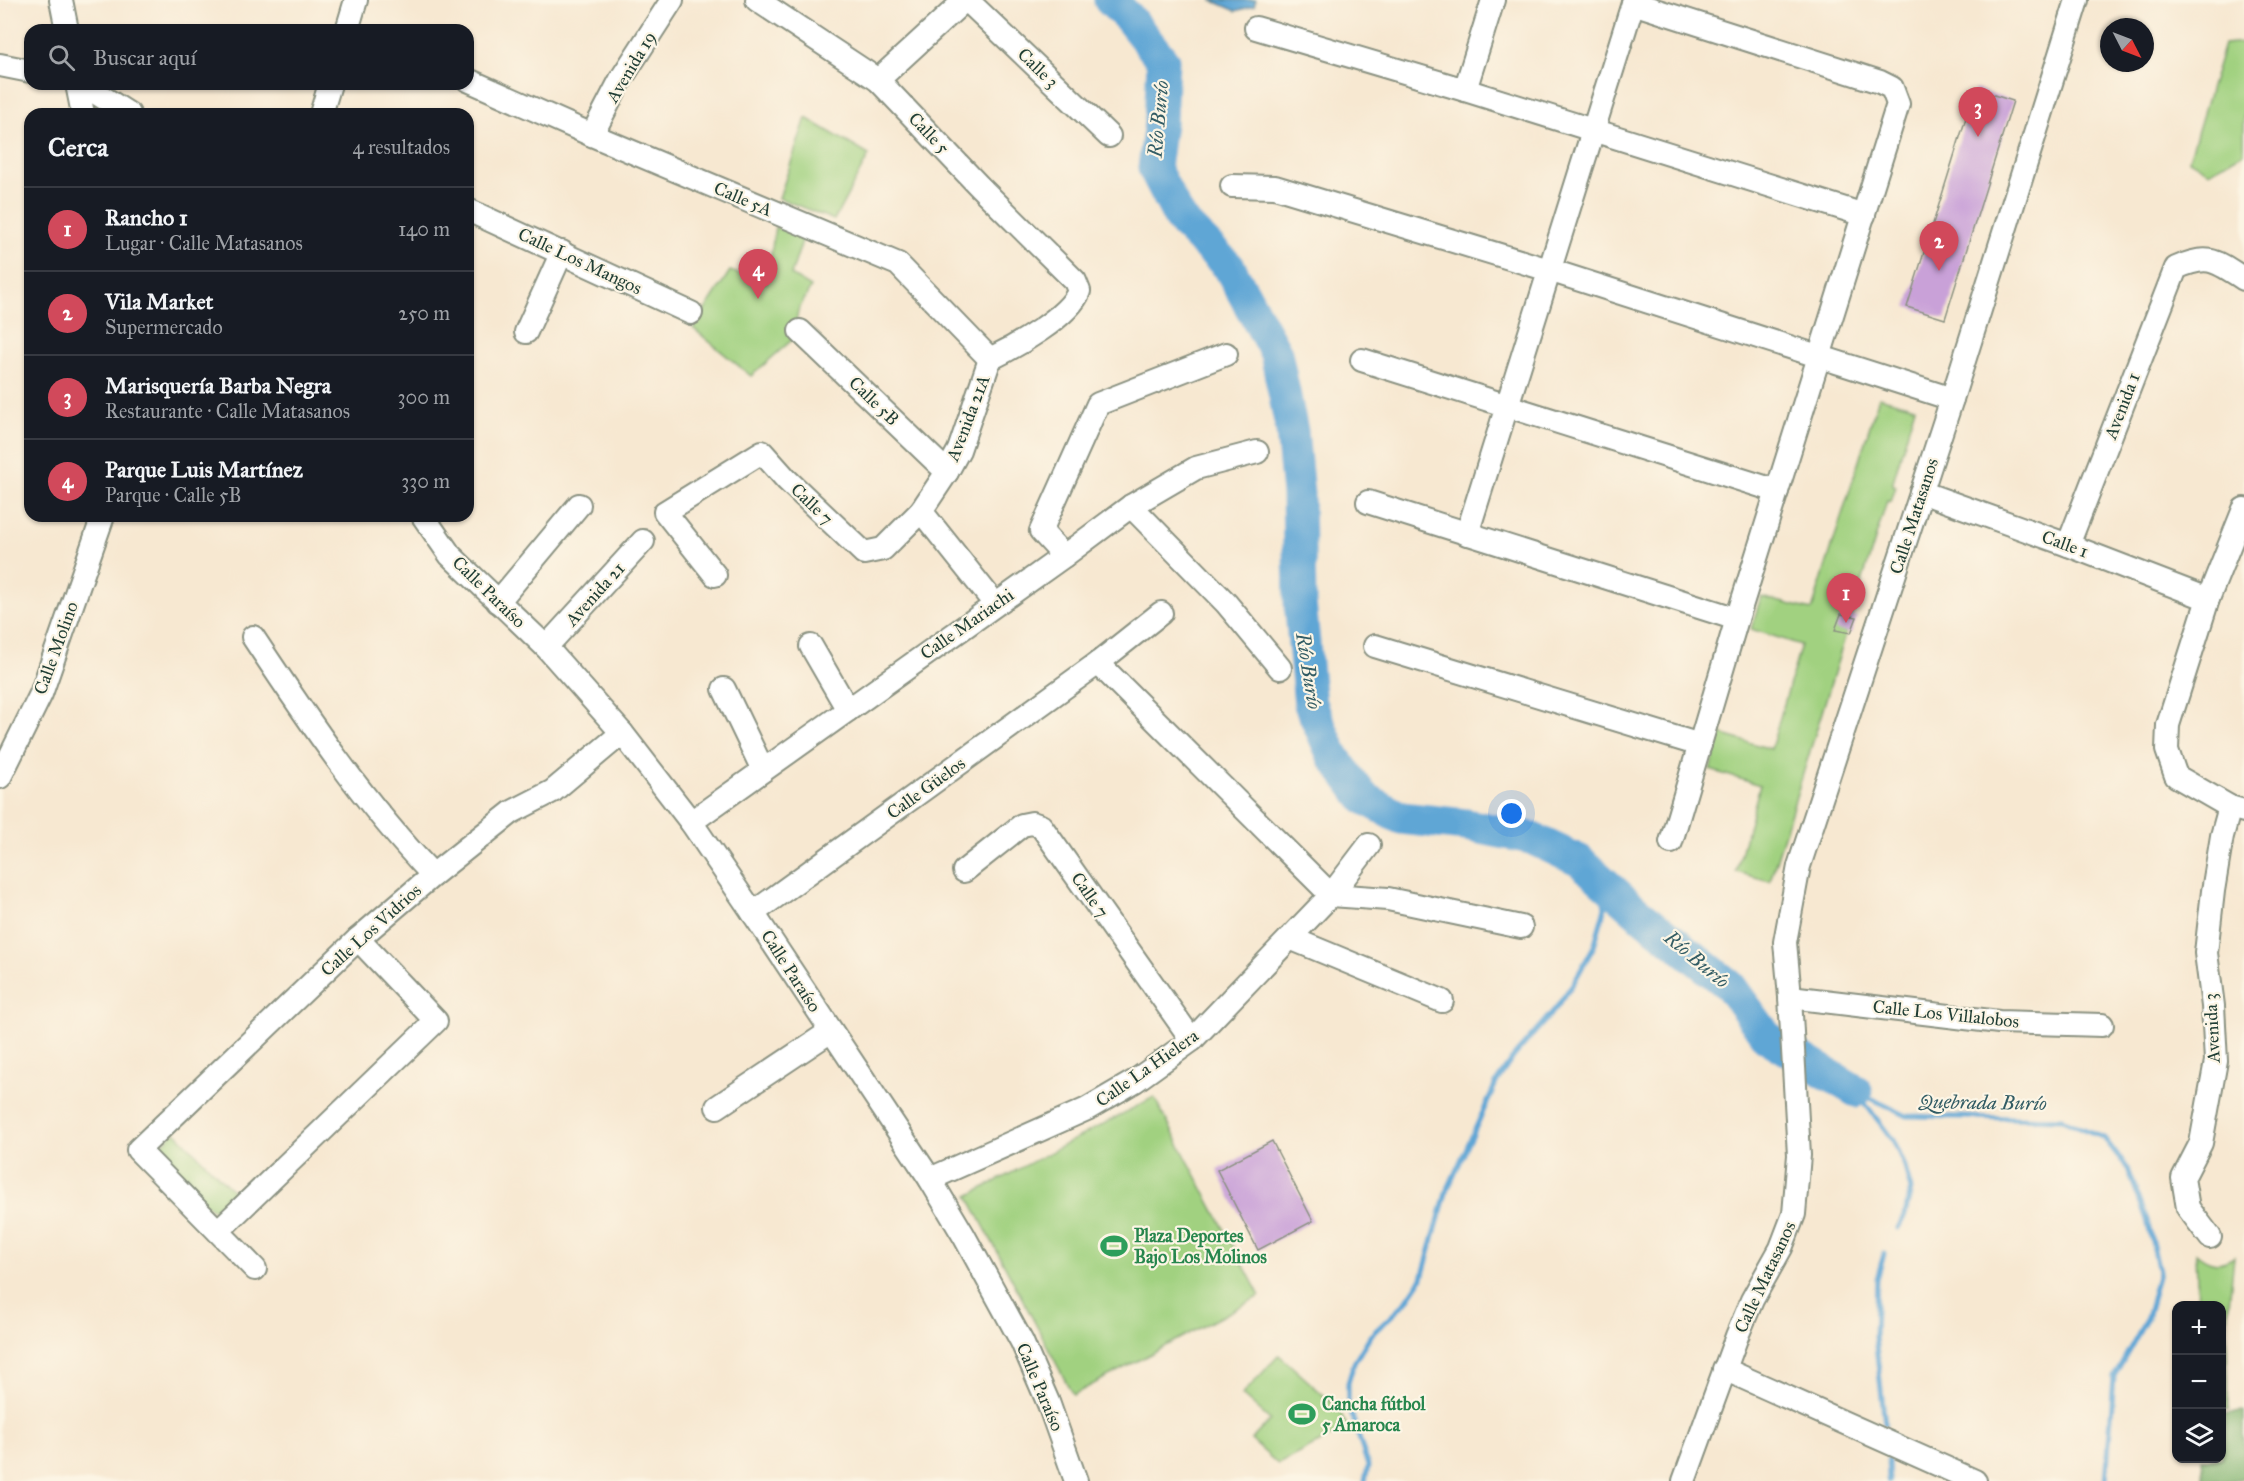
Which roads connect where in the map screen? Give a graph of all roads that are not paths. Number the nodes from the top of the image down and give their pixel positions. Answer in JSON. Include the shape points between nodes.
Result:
{"nodes":[{"id":1,"x":62,"y":0,"type":"edge"},
{"id":2,"x":356,"y":0,"type":"edge"},
{"id":3,"x":672,"y":0,"type":"edge"},
{"id":4,"x":757,"y":0,"type":"edge"},
{"id":5,"x":966,"y":0,"type":"edge"},
{"id":6,"x":1493,"y":0,"type":"edge"},
{"id":7,"x":2077,"y":0,"type":"edge"},
{"id":8,"x":1633,"y":1,"type":"edge"},
{"id":9,"x":66,"y":24,"type":"edge"},
{"id":10,"x":352,"y":24,"type":"edge"},
{"id":11,"x":1256,"y":28,"type":"dead end"},
{"id":12,"x":0,"y":65,"type":"edge"},
{"id":13,"x":24,"y":70,"type":"edge"},
{"id":14,"x":879,"y":80,"type":"junction"},
{"id":15,"x":474,"y":83,"type":"edge"},
{"id":16,"x":78,"y":90,"type":"edge"},
{"id":17,"x":91,"y":90,"type":"edge"},
{"id":18,"x":328,"y":90,"type":"edge"},
{"id":19,"x":1465,"y":90,"type":"junction"},
{"id":20,"x":82,"y":108,"type":"edge"},
{"id":21,"x":120,"y":108,"type":"edge"},
{"id":22,"x":323,"y":108,"type":"edge"},
{"id":23,"x":1594,"y":130,"type":"junction"},
{"id":24,"x":592,"y":135,"type":"junction"},
{"id":25,"x":1109,"y":136,"type":"dead end"},
{"id":26,"x":1232,"y":186,"type":"dead end"},
{"id":27,"x":474,"y":213,"type":"edge"},
{"id":28,"x":1864,"y":214,"type":"junction"},
{"id":29,"x":562,"y":252,"type":"junction"},
{"id":30,"x":1549,"y":270,"type":"junction"},
{"id":31,"x":2244,"y":279,"type":"edge"},
{"id":32,"x":1079,"y":291,"type":"joint"},
{"id":33,"x":691,"y":313,"type":"dead end"},
{"id":34,"x":800,"y":331,"type":"dead end"},
{"id":35,"x":526,"y":332,"type":"dead end"},
{"id":36,"x":1226,"y":354,"type":"dead end"},
{"id":37,"x":1821,"y":357,"type":"junction"},
{"id":38,"x":990,"y":359,"type":"junction"},
{"id":39,"x":1362,"y":360,"type":"dead end"},
{"id":40,"x":1952,"y":399,"type":"junction"},
{"id":41,"x":1506,"y":406,"type":"junction"},
{"id":42,"x":1257,"y":452,"type":"dead end"},
{"id":43,"x":947,"y":472,"type":"junction"},
{"id":44,"x":1777,"y":491,"type":"junction"},
{"id":45,"x":1921,"y":492,"type":"junction"},
{"id":46,"x":1368,"y":502,"type":"dead end"},
{"id":47,"x":579,"y":505,"type":"dead end"},
{"id":48,"x":1131,"y":506,"type":"junction"},
{"id":49,"x":2244,"y":509,"type":"edge"},
{"id":50,"x":921,"y":511,"type":"junction"},
{"id":51,"x":101,"y":522,"type":"edge"},
{"id":52,"x":427,"y":522,"type":"edge"},
{"id":53,"x":1467,"y":534,"type":"junction"},
{"id":54,"x":643,"y":541,"type":"dead end"},
{"id":55,"x":2068,"y":545,"type":"junction"},
{"id":56,"x":864,"y":553,"type":"joint"},
{"id":57,"x":1064,"y":556,"type":"junction"},
{"id":58,"x":715,"y":575,"type":"dead end"},
{"id":59,"x":2208,"y":599,"type":"junction"},
{"id":60,"x":498,"y":602,"type":"junction"},
{"id":61,"x":995,"y":604,"type":"junction"},
{"id":62,"x":1161,"y":614,"type":"dead end"},
{"id":63,"x":1737,"y":619,"type":"junction"},
{"id":64,"x":253,"y":638,"type":"dead end"},
{"id":65,"x":811,"y":646,"type":"dead end"},
{"id":66,"x":1376,"y":646,"type":"dead end"},
{"id":67,"x":546,"y":647,"type":"junction"},
{"id":68,"x":1098,"y":663,"type":"junction"},
{"id":69,"x":1280,"y":668,"type":"dead end"},
{"id":70,"x":724,"y":689,"type":"dead end"},
{"id":71,"x":848,"y":710,"type":"junction"},
{"id":72,"x":622,"y":733,"type":"junction"},
{"id":73,"x":1701,"y":745,"type":"junction"},
{"id":74,"x":763,"y":770,"type":"junction"},
{"id":75,"x":0,"y":777,"type":"edge"},
{"id":76,"x":2237,"y":809,"type":"edge"},
{"id":77,"x":691,"y":822,"type":"junction"},
{"id":78,"x":1671,"y":842,"type":"dead end"},
{"id":79,"x":1369,"y":845,"type":"dead end"},
{"id":80,"x":964,"y":871,"type":"dead end"},
{"id":81,"x":433,"y":875,"type":"junction"},
{"id":82,"x":1330,"y":895,"type":"junction"},
{"id":83,"x":753,"y":913,"type":"junction"},
{"id":84,"x":1521,"y":927,"type":"dead end"},
{"id":85,"x":1290,"y":938,"type":"junction"},
{"id":86,"x":358,"y":939,"type":"junction"},
{"id":87,"x":1790,"y":997,"type":"junction"},
{"id":88,"x":1442,"y":1001,"type":"dead end"},
{"id":89,"x":2102,"y":1025,"type":"dead end"},
{"id":90,"x":831,"y":1031,"type":"junction"},
{"id":91,"x":1192,"y":1040,"type":"junction"},
{"id":92,"x":717,"y":1107,"type":"dead end"},
{"id":93,"x":930,"y":1179,"type":"junction"},
{"id":94,"x":218,"y":1231,"type":"junction"},
{"id":95,"x":2210,"y":1237,"type":"dead end"},
{"id":96,"x":255,"y":1269,"type":"dead end"},
{"id":97,"x":1724,"y":1370,"type":"junction"},
{"id":98,"x":1076,"y":1481,"type":"edge"},
{"id":99,"x":1684,"y":1481,"type":"edge"},
{"id":100,"x":1975,"y":1481,"type":"edge"}],
"edges":[{"from":1,"to":9,"type":"street"},
{"from":2,"to":10,"type":"street"},
{"from":3,"to":24,"type":"street","name":"Avenida 19","via":[[621,79]]},
{"from":4,"to":14,"type":"street","name":"Calle 5"},
{"from":5,"to":14,"type":"street"},
{"from":5,"to":25,"type":"street","name":"Calle 3"},
{"from":6,"to":19,"type":"street"},
{"from":7,"to":40,"type":"street","name":"Calle Matasanos"},
{"from":8,"to":23,"type":"street"},
{"from":8,"to":28,"type":"street","via":[[1892,88],[1897,113]]},
{"from":11,"to":19,"type":"street"},
{"from":12,"to":13,"type":"street"},
{"from":14,"to":32,"type":"street","name":"Calle 5","via":[[1075,281]]},
{"from":15,"to":24,"type":"street","name":"Calle 5A"},
{"from":16,"to":20,"type":"street"},
{"from":17,"to":21,"type":"street"},
{"from":18,"to":22,"type":"street"},
{"from":19,"to":23,"type":"street"},
{"from":23,"to":28,"type":"street"},
{"from":23,"to":30,"type":"street"},
{"from":24,"to":38,"type":"street","name":"Calle 5A","via":[[898,264]]},
{"from":26,"to":30,"type":"street","via":[[1275,187]]},
{"from":27,"to":29,"type":"street","name":"Calle Los Mangos"},
{"from":28,"to":37,"type":"street"},
{"from":29,"to":33,"type":"street","name":"Calle Los Mangos"},
{"from":29,"to":35,"type":"street"},
{"from":30,"to":37,"type":"street"},
{"from":30,"to":41,"type":"street"},
{"from":31,"to":55,"type":"street","name":"Avenida 1","via":[[2215,261],[2194,260],[2176,268]]},
{"from":32,"to":38,"type":"street","name":"Avenida 21A","via":[[1075,302],[1030,336]]},
{"from":34,"to":43,"type":"street","name":"Calle 5B"},
{"from":36,"to":57,"type":"street","via":[[1098,404],[1041,531]]},
{"from":37,"to":40,"type":"street"},
{"from":37,"to":44,"type":"street"},
{"from":38,"to":43,"type":"street","name":"Avenida 21A","via":[[959,450]]},
{"from":39,"to":41,"type":"street"},
{"from":40,"to":45,"type":"street","name":"Calle Matasanos"},
{"from":41,"to":44,"type":"street"},
{"from":41,"to":53,"type":"street"},
{"from":42,"to":48,"type":"street","name":"Calle Mariachi","via":[[1196,468]]},
{"from":43,"to":50,"type":"street","name":"Avenida 21A"},
{"from":44,"to":63,"type":"street"},
{"from":45,"to":55,"type":"street","name":"Calle 1"},
{"from":45,"to":87,"type":"street","name":"Calle Matasanos","via":[[1799,866],[1785,942]]},
{"from":46,"to":53,"type":"street"},
{"from":47,"to":60,"type":"street"},
{"from":48,"to":57,"type":"street","name":"Calle Mariachi"},
{"from":48,"to":69,"type":"street","via":[[1226,603]]},
{"from":49,"to":59,"type":"street"},
{"from":50,"to":56,"type":"street","name":"Avenida 21A","via":[[883,549]]},
{"from":50,"to":61,"type":"street"},
{"from":51,"to":75,"type":"street","name":"Calle Molino","via":[[41,694]]},
{"from":52,"to":60,"type":"street","name":"Calle Paraíso","via":[[450,555]]},
{"from":53,"to":63,"type":"street"},
{"from":54,"to":67,"type":"street","name":"Avenida 21"},
{"from":55,"to":59,"type":"street","name":"Calle 1"},
{"from":56,"to":58,"type":"street","name":"Calle 7","via":[[762,452],[665,512]]},
{"from":57,"to":61,"type":"street","name":"Calle Mariachi"},
{"from":59,"to":76,"type":"street","via":[[2168,725],[2167,750],[2176,776]]},
{"from":60,"to":67,"type":"street","name":"Calle Paraíso"},
{"from":61,"to":71,"type":"street","name":"Calle Mariachi"},
{"from":62,"to":68,"type":"street","name":"Calle Güelos"},
{"from":63,"to":73,"type":"street"},
{"from":64,"to":81,"type":"street","via":[[314,730]]},
{"from":65,"to":71,"type":"street"},
{"from":66,"to":73,"type":"street"},
{"from":67,"to":72,"type":"street","name":"Calle Paraíso"},
{"from":68,"to":82,"type":"street"},
{"from":68,"to":83,"type":"street","name":"Calle Güelos"},
{"from":70,"to":74,"type":"street"},
{"from":71,"to":74,"type":"street","name":"Calle Mariachi"},
{"from":72,"to":77,"type":"street","name":"Calle Paraíso"},
{"from":72,"to":81,"type":"street","name":"Calle Los Vidrios","via":[[553,791],[512,812]]},
{"from":73,"to":78,"type":"street"},
{"from":74,"to":77,"type":"street","name":"Calle Mariachi"},
{"from":76,"to":95,"type":"street","name":"Avenida 3","via":[[2222,836],[2206,952],[2216,1061],[2201,1143],[2183,1178],[2188,1208]]},
{"from":77,"to":83,"type":"street","name":"Calle Paraíso"},
{"from":79,"to":82,"type":"street","name":"Calle La Hielera"},
{"from":80,"to":91,"type":"street","name":"Calle 7","via":[[1022,825],[1041,826]]},
{"from":81,"to":86,"type":"street","name":"Calle Los Vidrios"},
{"from":82,"to":84,"type":"street","via":[[1388,899]]},
{"from":82,"to":85,"type":"street","name":"Calle La Hielera"},
{"from":83,"to":90,"type":"street","name":"Calle Paraíso"},
{"from":85,"to":88,"type":"street"},
{"from":85,"to":91,"type":"street","name":"Calle La Hielera"},
{"from":86,"to":94,"type":"street","via":[[436,1021]]},
{"from":86,"to":94,"type":"street","name":"Calle Los Vidrios","via":[[138,1150]]},
{"from":87,"to":89,"type":"street","name":"Calle Los Villalobos","via":[[1999,1022]]},
{"from":87,"to":97,"type":"street","name":"Calle Matasanos","via":[[1799,1155],[1794,1214],[1781,1248],[1752,1300]]},
{"from":90,"to":92,"type":"street"},
{"from":90,"to":93,"type":"street","name":"Calle Paraíso"},
{"from":91,"to":93,"type":"street","name":"Calle La Hielera","via":[[1087,1109]]},
{"from":93,"to":98,"type":"street","name":"Calle Paraíso","via":[[1022,1342]]},
{"from":94,"to":96,"type":"street"},
{"from":97,"to":99,"type":"street","name":"Calle Matasanos"},
{"from":97,"to":100,"type":"street"}]}
